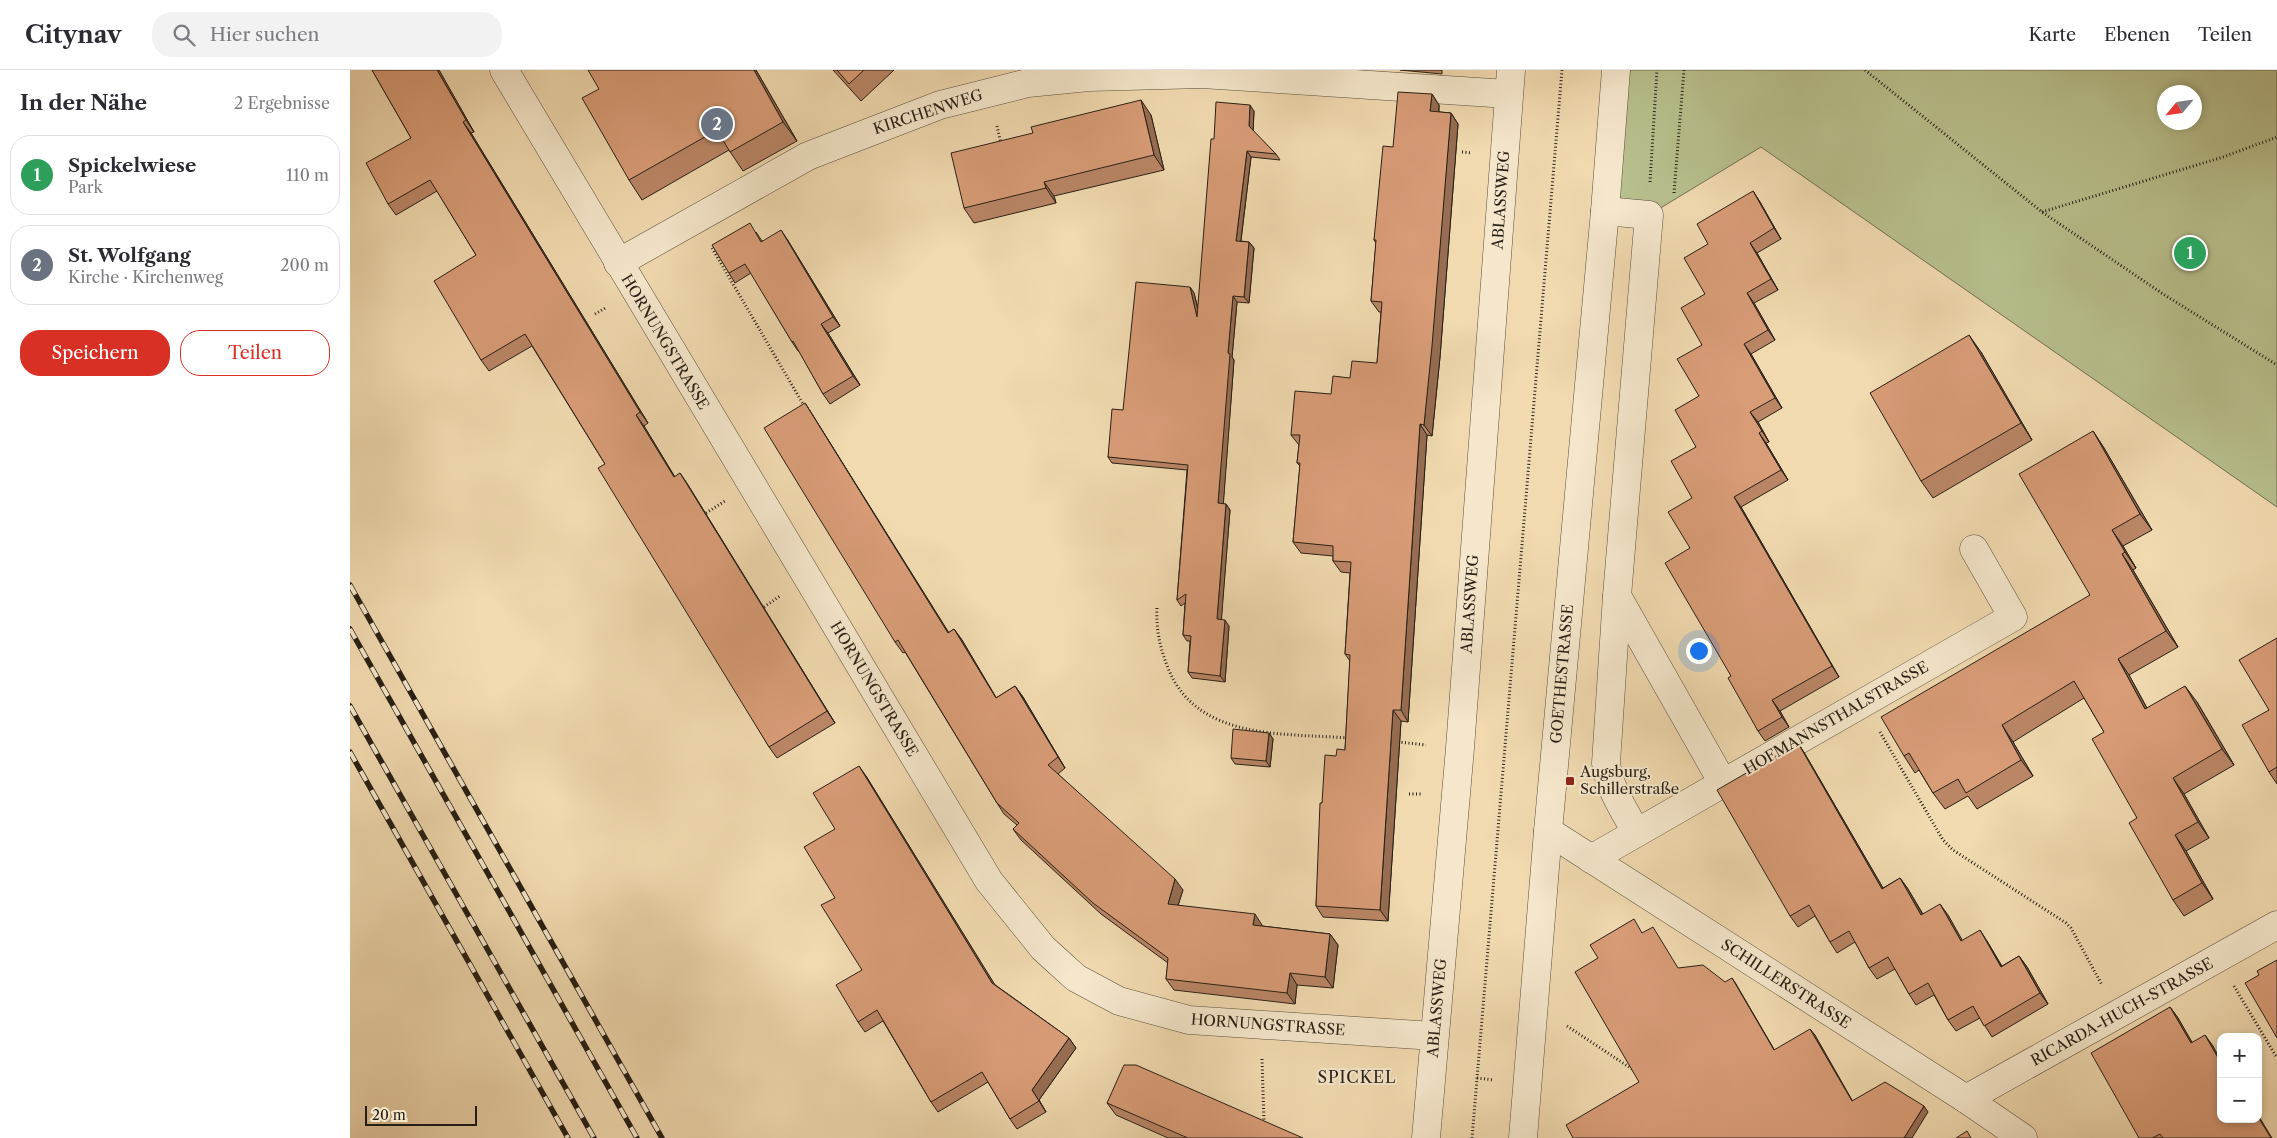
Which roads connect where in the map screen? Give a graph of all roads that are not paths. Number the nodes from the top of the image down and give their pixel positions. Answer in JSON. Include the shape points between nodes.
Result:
{"nodes":[{"id":1,"x":504,"y":70,"type":"edge"},
{"id":2,"x":1616,"y":70,"type":"edge"},
{"id":3,"x":1510,"y":82,"type":"edge"},
{"id":4,"x":1606,"y":211,"type":"junction"},
{"id":5,"x":618,"y":263,"type":"junction"},
{"id":6,"x":1974,"y":549,"type":"dead end"},
{"id":7,"x":1617,"y":596,"type":"junction"},
{"id":8,"x":1723,"y":783,"type":"junction"},
{"id":9,"x":1548,"y":831,"type":"junction"},
{"id":10,"x":1636,"y":832,"type":"junction"},
{"id":11,"x":1591,"y":859,"type":"junction"},
{"id":12,"x":2277,"y":925,"type":"edge"},
{"id":13,"x":1434,"y":1036,"type":"junction"},
{"id":14,"x":1966,"y":1099,"type":"junction"},
{"id":15,"x":1426,"y":1138,"type":"edge"},
{"id":16,"x":1523,"y":1138,"type":"edge"},
{"id":17,"x":2023,"y":1138,"type":"edge"}],
"edges":[{"from":1,"to":5,"type":"street","name":"HORNUNGSTRASSE"},
{"from":2,"to":4,"type":"street","name":"GOETHESTRASSE"},
{"from":3,"to":5,"type":"street","name":"KIRCHENWEG","via":[[1202,74],[1089,77],[1028,83],[940,105],[808,156]]},
{"from":3,"to":13,"type":"street","name":"ABLASSWEG","via":[[1460,748]]},
{"from":4,"to":7,"type":"street","via":[[1648,215]]},
{"from":4,"to":9,"type":"street","name":"GOETHESTRASSE"},
{"from":5,"to":13,"type":"street","name":"HORNUNGSTRASSE","via":[[989,881],[1043,948],[1076,978],[1118,1001],[1189,1020]]},
{"from":6,"to":8,"type":"street","name":"HOFMANNSTHALSTRASSE","via":[[2013,617]]},
{"from":7,"to":8,"type":"street"},
{"from":7,"to":10,"type":"street","via":[[1606,763],[1613,789]]},
{"from":8,"to":10,"type":"street","name":"HOFMANNSTHALSTRASSE"},
{"from":9,"to":11,"type":"street","name":"SCHILLERSTRASSE"},
{"from":9,"to":16,"type":"street","name":"GOETHESTRASSE"},
{"from":10,"to":11,"type":"street","name":"HOFMANNSTHALSTRASSE"},
{"from":11,"to":14,"type":"street","name":"SCHILLERSTRASSE"},
{"from":12,"to":14,"type":"street","name":"RICARDA-HUCH-STRASSE"},
{"from":13,"to":15,"type":"street","name":"ABLASSWEG"},
{"from":14,"to":17,"type":"street","name":"SCHILLERSTRASSE"}]}
